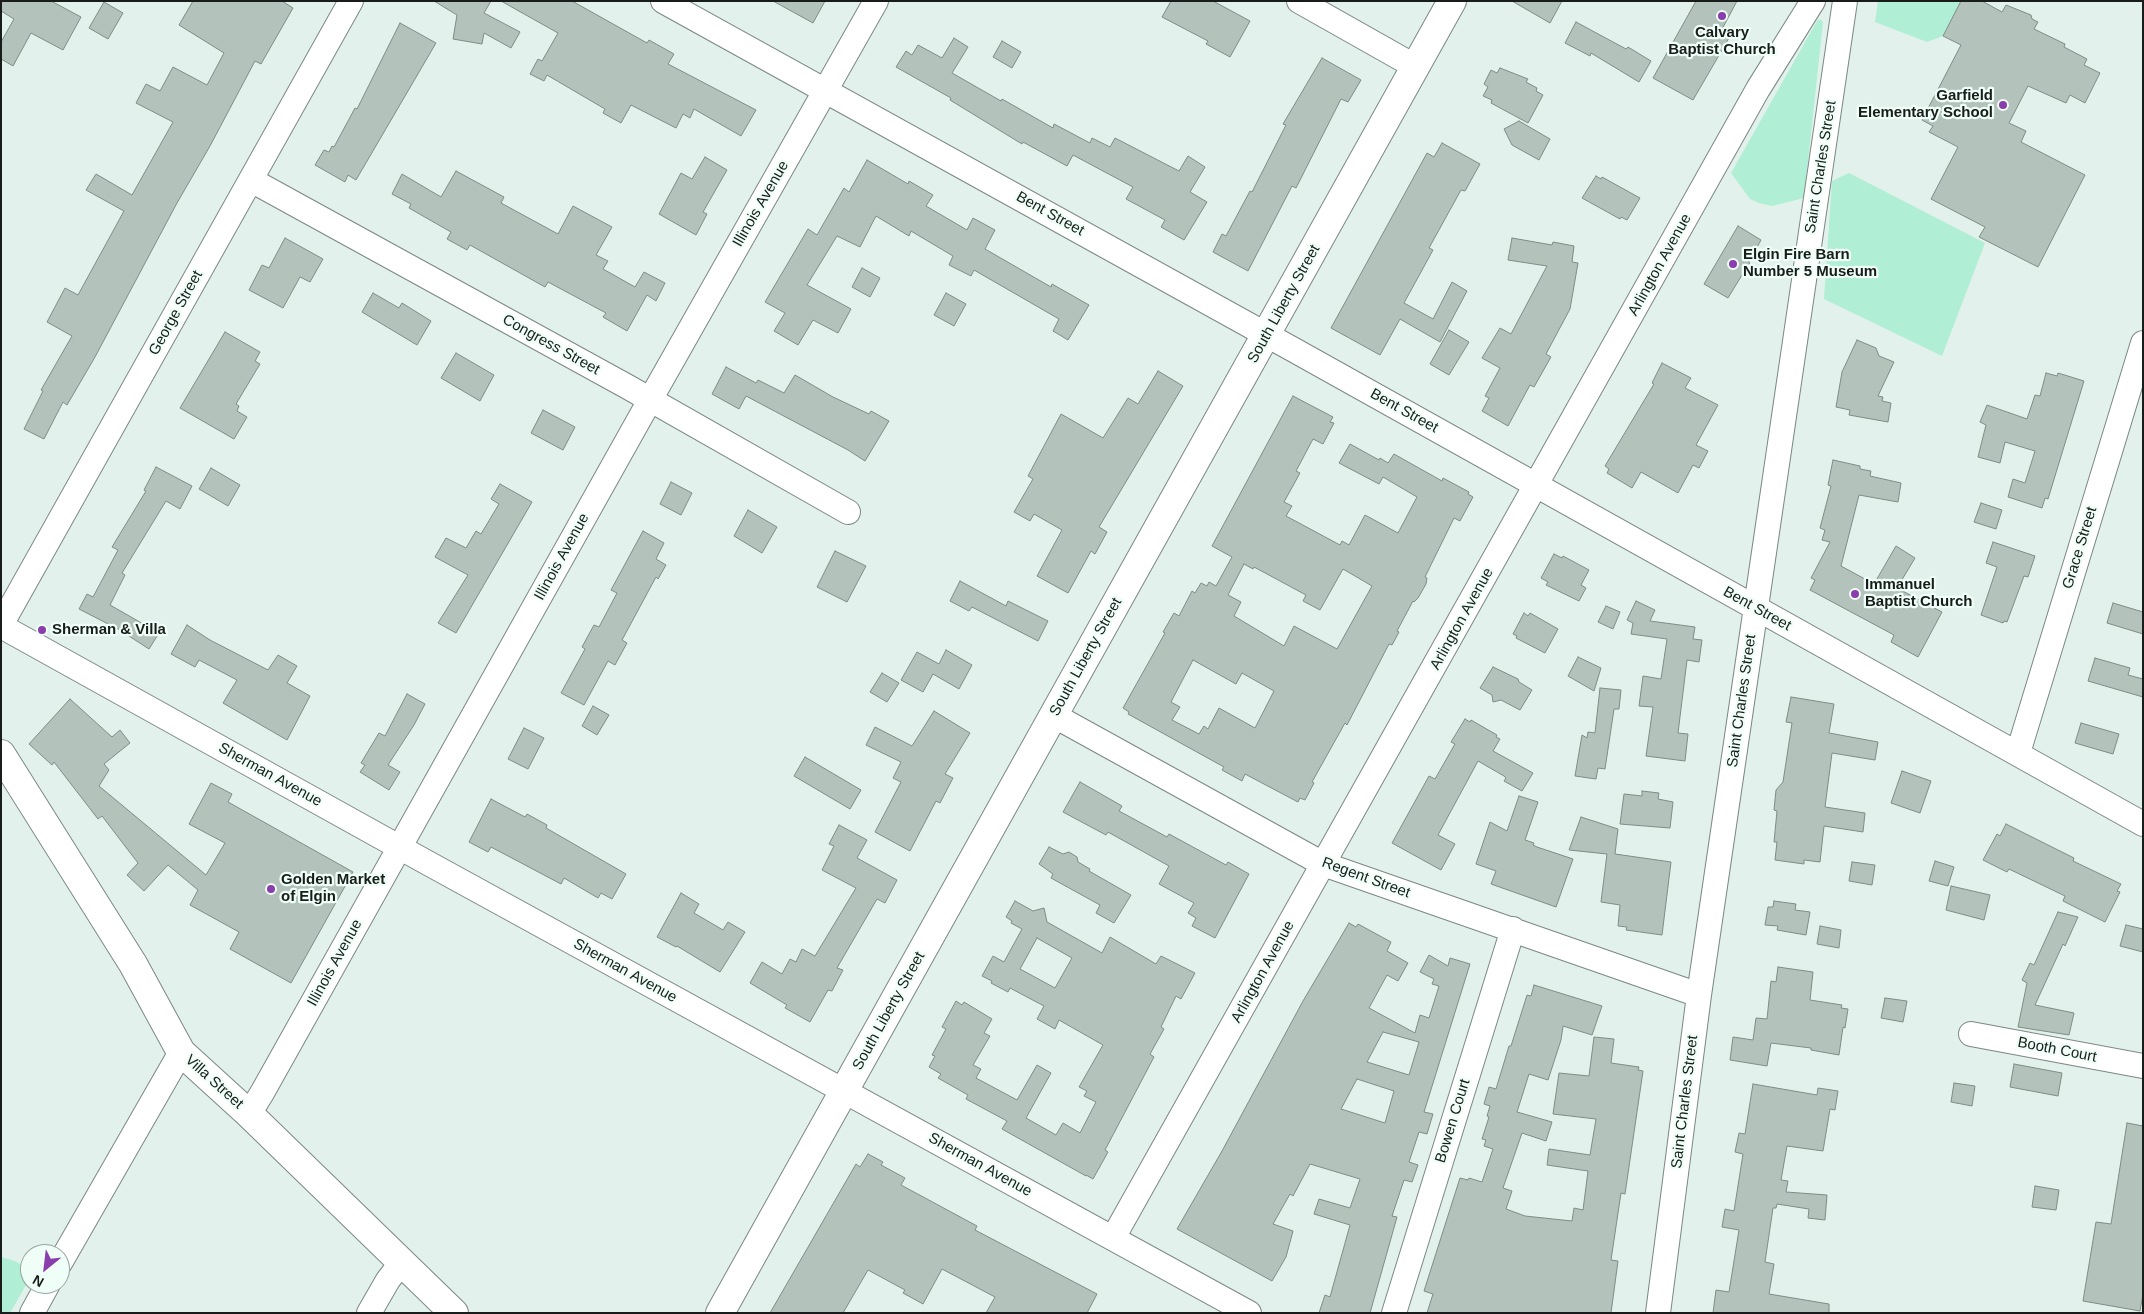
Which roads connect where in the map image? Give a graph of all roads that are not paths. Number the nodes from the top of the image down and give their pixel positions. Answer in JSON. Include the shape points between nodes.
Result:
{"nodes":[{"id":1,"x":351,"y":1,"type":"edge"},
{"id":2,"x":663,"y":1,"type":"edge"},
{"id":3,"x":876,"y":1,"type":"edge"},
{"id":4,"x":1299,"y":1,"type":"edge"},
{"id":5,"x":1452,"y":1,"type":"edge"},
{"id":6,"x":1813,"y":1,"type":"edge"},
{"id":7,"x":1845,"y":1,"type":"edge"},
{"id":8,"x":1416,"y":67,"type":"junction"},
{"id":9,"x":825,"y":91,"type":"junction"},
{"id":10,"x":252,"y":180,"type":"junction"},
{"id":11,"x":1267,"y":335,"type":"junction"},
{"id":12,"x":2143,"y":343,"type":"edge"},
{"id":13,"x":650,"y":400,"type":"junction"},
{"id":14,"x":1537,"y":485,"type":"junction"},
{"id":15,"x":848,"y":512,"type":"dead end"},
{"id":16,"x":1755,"y":608,"type":"junction"},
{"id":17,"x":1,"y":626,"type":"edge"},
{"id":18,"x":1053,"y":715,"type":"junction"},
{"id":19,"x":2018,"y":752,"type":"junction"},
{"id":20,"x":1,"y":754,"type":"edge"},
{"id":21,"x":2143,"y":824,"type":"edge"},
{"id":22,"x":400,"y":848,"type":"junction"},
{"id":23,"x":1323,"y":864,"type":"junction"},
{"id":24,"x":1513,"y":929,"type":"junction"},
{"id":25,"x":1699,"y":995,"type":"junction"},
{"id":26,"x":1971,"y":1034,"type":"dead end"},
{"id":27,"x":181,"y":1052,"type":"junction"},
{"id":28,"x":2143,"y":1066,"type":"edge"},
{"id":29,"x":844,"y":1091,"type":"junction"},
{"id":30,"x":249,"y":1114,"type":"junction"},
{"id":31,"x":1113,"y":1238,"type":"junction"},
{"id":32,"x":70,"y":1246,"type":"edge"},
{"id":33,"x":402,"y":1262,"type":"junction"},
{"id":34,"x":42,"y":1294,"type":"edge"},
{"id":35,"x":32,"y":1313,"type":"edge"},
{"id":36,"x":369,"y":1313,"type":"edge"},
{"id":37,"x":454,"y":1313,"type":"edge"},
{"id":38,"x":720,"y":1313,"type":"edge"},
{"id":39,"x":1250,"y":1313,"type":"edge"},
{"id":40,"x":1394,"y":1313,"type":"edge"},
{"id":41,"x":1658,"y":1313,"type":"edge"}],
"edges":[{"from":1,"to":10,"type":"street","name":"George Street"},
{"from":2,"to":9,"type":"street","name":"Bent Street"},
{"from":3,"to":9,"type":"street","name":"Illinois Avenue"},
{"from":4,"to":8,"type":"street"},
{"from":5,"to":8,"type":"main road","name":"South Liberty Street"},
{"from":6,"to":14,"type":"street","name":"Arlington Avenue","via":[[1758,89]]},
{"from":7,"to":16,"type":"street","name":"Saint Charles Street"},
{"from":8,"to":11,"type":"main road","name":"South Liberty Street"},
{"from":9,"to":11,"type":"street","name":"Bent Street"},
{"from":9,"to":13,"type":"street","name":"Illinois Avenue"},
{"from":10,"to":13,"type":"street","name":"Congress Street"},
{"from":10,"to":17,"type":"street","name":"George Street"},
{"from":11,"to":14,"type":"street","name":"Bent Street"},
{"from":11,"to":18,"type":"main road","name":"South Liberty Street"},
{"from":12,"to":19,"type":"street","name":"Grace Street"},
{"from":13,"to":15,"type":"street","name":"Congress Street"},
{"from":13,"to":22,"type":"street","name":"Illinois Avenue"},
{"from":14,"to":16,"type":"street","name":"Bent Street"},
{"from":14,"to":23,"type":"street","name":"Arlington Avenue"},
{"from":16,"to":19,"type":"street","name":"Bent Street"},
{"from":16,"to":25,"type":"street","name":"Saint Charles Street"},
{"from":17,"to":22,"type":"street","name":"Sherman Avenue"},
{"from":18,"to":23,"type":"street","name":"Regent Street"},
{"from":18,"to":29,"type":"main road","name":"South Liberty Street"},
{"from":19,"to":21,"type":"street","name":"Bent Street"},
{"from":20,"to":27,"type":"main road","name":"Villa Street","via":[[138,972]]},
{"from":22,"to":29,"type":"street","name":"Sherman Avenue"},
{"from":22,"to":30,"type":"street","name":"Illinois Avenue"},
{"from":23,"to":24,"type":"street","name":"Regent Street"},
{"from":23,"to":31,"type":"street","name":"Arlington Avenue"},
{"from":24,"to":25,"type":"street","name":"Regent Street"},
{"from":24,"to":40,"type":"street","name":"Bowen Court"},
{"from":25,"to":41,"type":"street","name":"Saint Charles Street"},
{"from":26,"to":28,"type":"street","name":"Booth Court"},
{"from":27,"to":30,"type":"main road","name":"Villa Street"},
{"from":27,"to":32,"type":"street"},
{"from":29,"to":31,"type":"street","name":"Sherman Avenue"},
{"from":29,"to":38,"type":"main road","name":"South Liberty Street"},
{"from":30,"to":33,"type":"main road","name":"Villa Street"},
{"from":31,"to":39,"type":"street","name":"Sherman Avenue"},
{"from":33,"to":36,"type":"street"},
{"from":33,"to":37,"type":"main road","name":"Villa Street"},
{"from":34,"to":35,"type":"street"}]}
